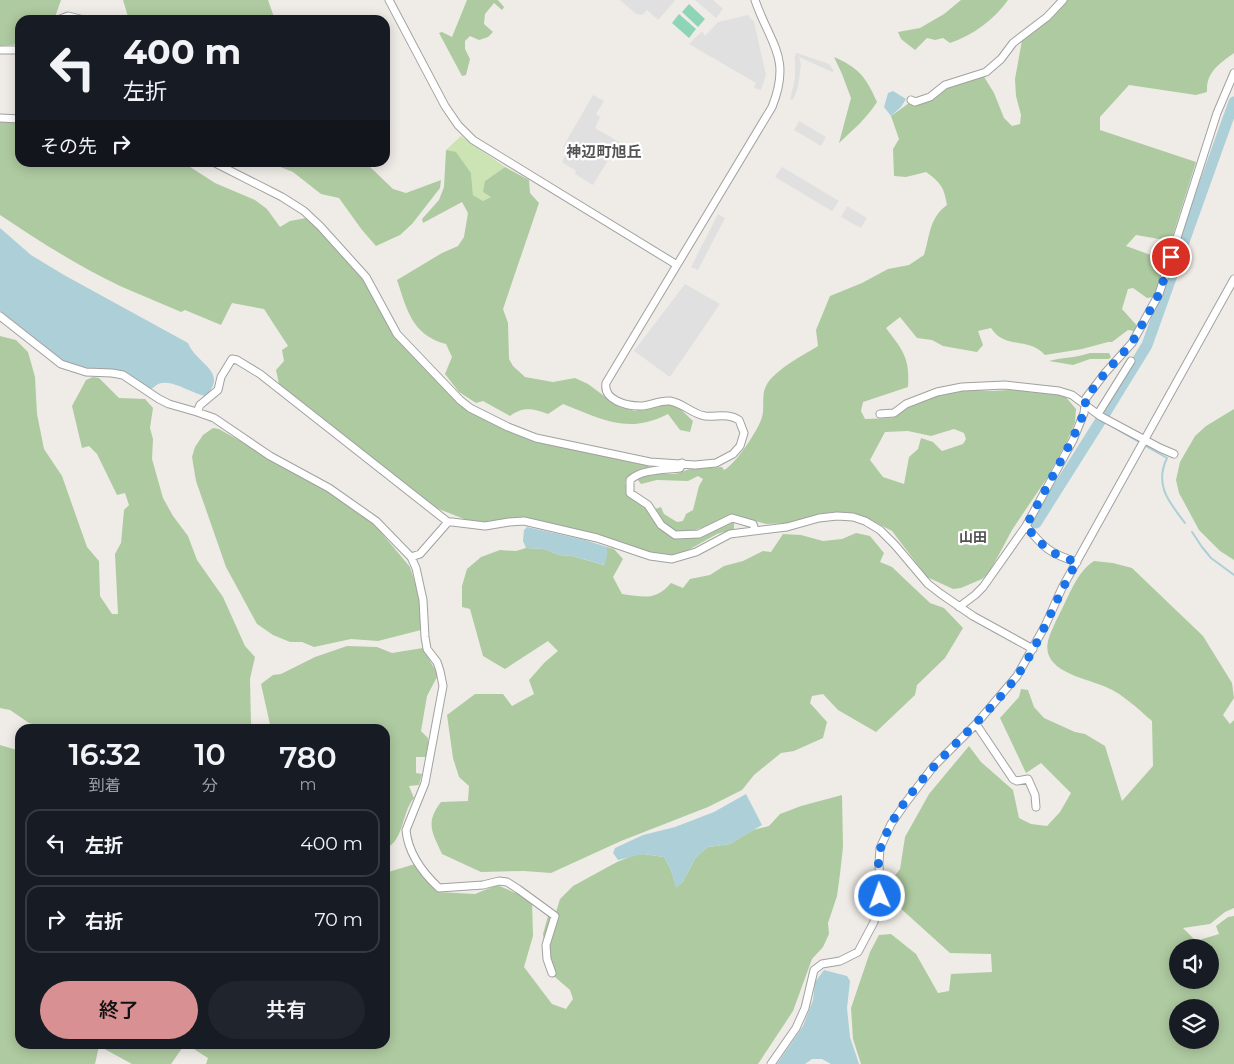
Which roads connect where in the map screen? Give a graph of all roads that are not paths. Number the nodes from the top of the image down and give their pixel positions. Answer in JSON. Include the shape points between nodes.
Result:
{"nodes":[{"id":1,"x":389,"y":0,"type":"edge"},
{"id":2,"x":756,"y":0,"type":"edge"},
{"id":3,"x":1063,"y":0,"type":"edge"},
{"id":4,"x":0,"y":50,"type":"edge"},
{"id":5,"x":15,"y":50,"type":"edge"},
{"id":6,"x":1234,"y":73,"type":"edge"},
{"id":7,"x":911,"y":100,"type":"dead end"},
{"id":8,"x":0,"y":118,"type":"edge"},
{"id":9,"x":15,"y":119,"type":"edge"},
{"id":10,"x":223,"y":167,"type":"edge"},
{"id":11,"x":677,"y":264,"type":"junction"},
{"id":12,"x":1234,"y":279,"type":"edge"},
{"id":13,"x":0,"y":316,"type":"edge"},
{"id":14,"x":1131,"y":361,"type":"dead end"},
{"id":15,"x":1085,"y":405,"type":"junction"},
{"id":16,"x":197,"y":412,"type":"junction"},
{"id":17,"x":880,"y":414,"type":"dead end"},
{"id":18,"x":1101,"y":416,"type":"junction"},
{"id":19,"x":1144,"y":440,"type":"junction"},
{"id":20,"x":1174,"y":454,"type":"dead end"},
{"id":21,"x":682,"y":463,"type":"junction"},
{"id":22,"x":448,"y":522,"type":"junction"},
{"id":23,"x":1026,"y":526,"type":"junction"},
{"id":24,"x":754,"y":530,"type":"junction"},
{"id":25,"x":411,"y":557,"type":"junction"},
{"id":26,"x":1077,"y":562,"type":"junction"},
{"id":27,"x":959,"y":607,"type":"junction"},
{"id":28,"x":1031,"y":648,"type":"junction"},
{"id":29,"x":976,"y":724,"type":"junction"},
{"id":30,"x":1036,"y":807,"type":"dead end"},
{"id":31,"x":552,"y":973,"type":"dead end"},
{"id":32,"x":771,"y":1064,"type":"edge"}],
"edges":[{"from":1,"to":11,"type":"street","via":[[445,106],[473,140]]},
{"from":2,"to":11,"type":"street","via":[[779,56],[780,83],[776,97]]},
{"from":3,"to":7,"type":"street","via":[[1013,43],[986,72],[945,85],[930,97],[915,102]]},
{"from":4,"to":5,"type":"street"},
{"from":6,"to":15,"type":"street","via":[[1217,113],[1159,294],[1132,343],[1086,398]]},
{"from":8,"to":9,"type":"street"},
{"from":10,"to":21,"type":"street","via":[[282,197],[320,226],[366,277],[397,334],[470,408],[536,438],[650,462]]},
{"from":11,"to":21,"type":"street","via":[[605,388],[610,397],[618,401],[641,406],[672,401],[695,413],[738,420],[744,433],[740,446],[732,454],[716,463]]},
{"from":12,"to":19,"type":"street"},
{"from":13,"to":16,"type":"street","via":[[60,364],[86,372],[124,375],[159,399]]},
{"from":14,"to":18,"type":"street"},
{"from":15,"to":17,"type":"street","via":[[1072,395],[1059,391],[1005,386],[962,387],[937,392],[906,404],[894,413]]},
{"from":15,"to":18,"type":"street"},
{"from":15,"to":23,"type":"street","via":[[1072,440]]},
{"from":16,"to":22,"type":"street","via":[[200,405],[218,390],[221,377],[232,359],[237,360],[260,374]]},
{"from":16,"to":25,"type":"street","via":[[214,418],[270,456],[354,504],[376,521]]},
{"from":18,"to":19,"type":"street"},
{"from":19,"to":20,"type":"street"},
{"from":19,"to":26,"type":"street"},
{"from":21,"to":24,"type":"street","via":[[680,468],[635,476],[630,480],[630,493],[648,505],[661,525],[675,535],[699,534],[732,518],[753,524]]},
{"from":22,"to":24,"type":"street","via":[[485,526],[524,521],[597,538],[650,556],[672,559],[696,552],[730,534]]},
{"from":22,"to":25,"type":"street","via":[[420,554]]},
{"from":23,"to":26,"type":"street","via":[[1043,547]]},
{"from":23,"to":27,"type":"street","via":[[983,587]]},
{"from":24,"to":27,"type":"street","via":[[838,516],[865,521],[880,530],[928,584]]},
{"from":25,"to":31,"type":"street","via":[[423,600],[424,638],[437,662],[443,686],[425,783],[406,830],[406,838],[416,860],[439,888],[507,882],[555,916],[546,945]]},
{"from":26,"to":28,"type":"street","via":[[1046,626]]},
{"from":27,"to":28,"type":"street"},
{"from":28,"to":29,"type":"street","via":[[1017,676]]},
{"from":29,"to":30,"type":"street","via":[[1013,779],[1028,779]]},
{"from":29,"to":32,"type":"street","via":[[933,767],[891,824],[880,848],[880,896],[874,922],[858,952],[840,961],[822,964],[814,970],[805,1008],[796,1028]]}]}
